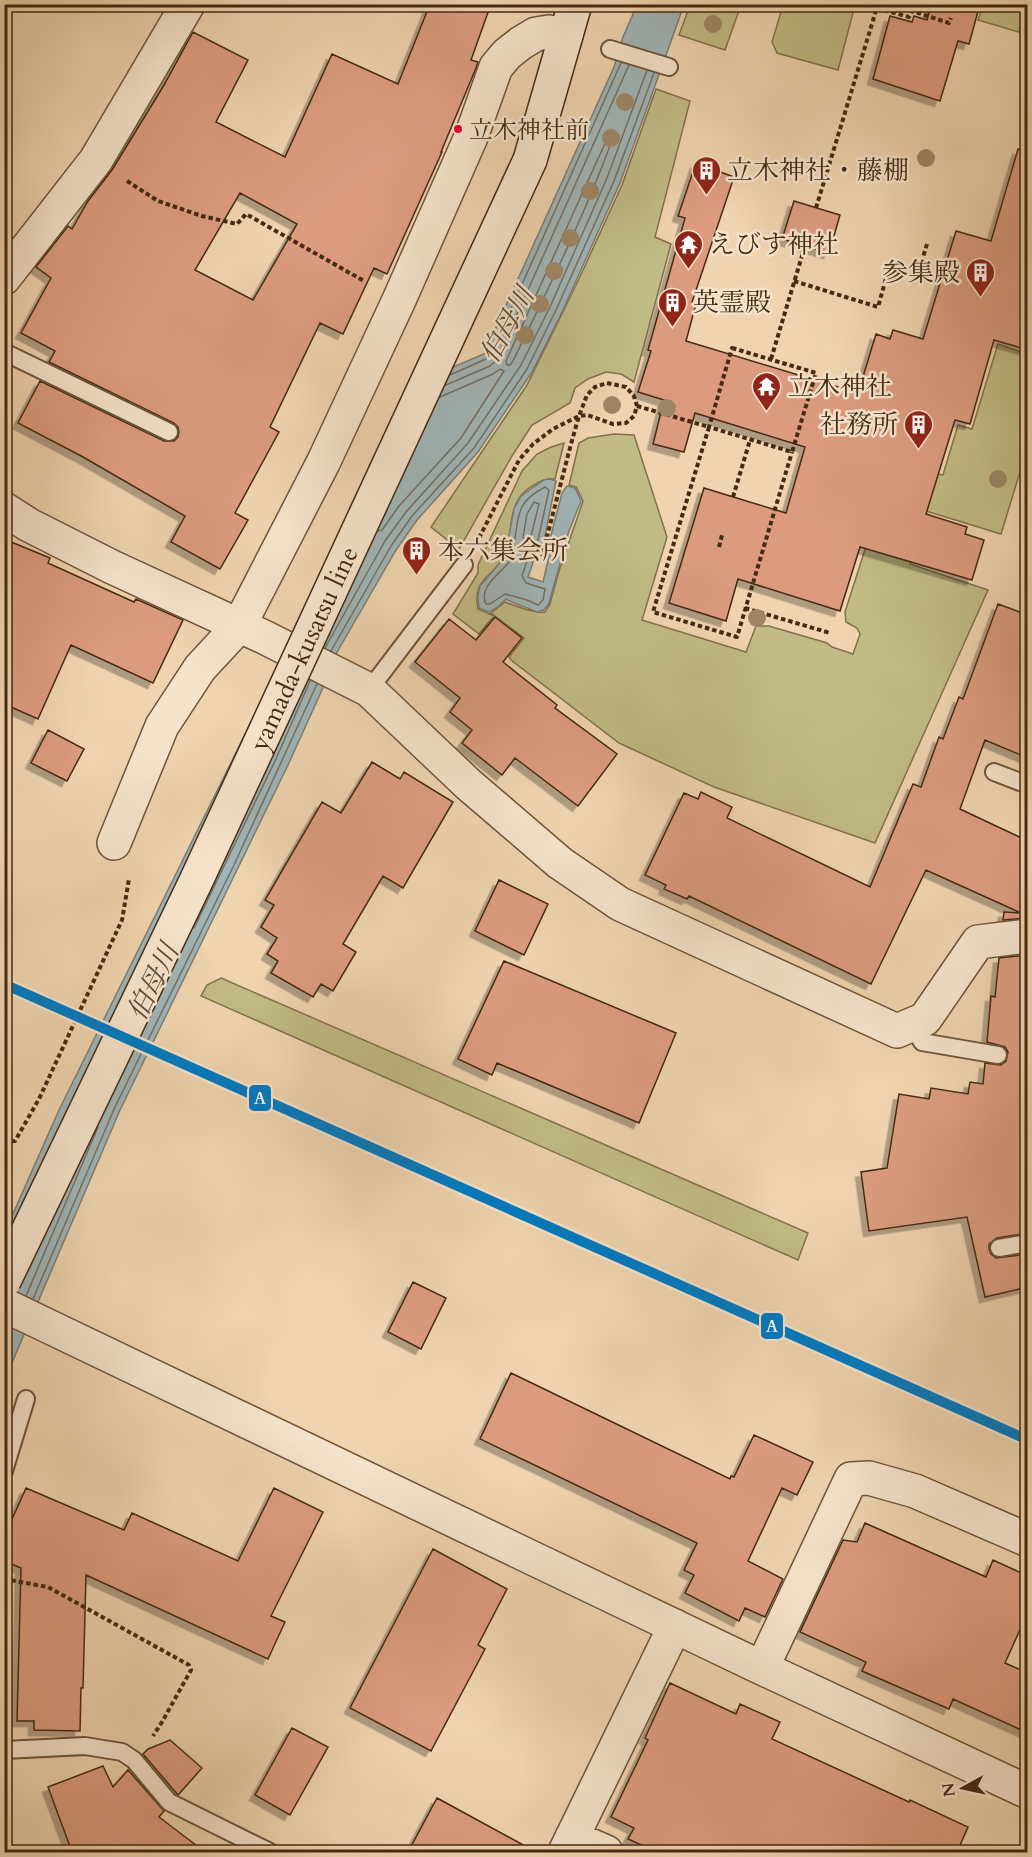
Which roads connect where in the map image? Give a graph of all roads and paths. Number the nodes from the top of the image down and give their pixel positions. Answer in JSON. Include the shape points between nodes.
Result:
{"nodes":[{"id":1,"x":188,"y":4,"type":"edge"},
{"id":2,"x":877,"y":6,"type":"edge"},
{"id":3,"x":951,"y":18,"type":"dead end"},
{"id":4,"x":571,"y":20,"type":"edge"},
{"id":5,"x":610,"y":49,"type":"dead end"},
{"id":6,"x":669,"y":67,"type":"dead end"},
{"id":7,"x":96,"y":160,"type":"junction"},
{"id":8,"x":809,"y":162,"type":"dead end"},
{"id":9,"x":829,"y":167,"type":"junction"},
{"id":10,"x":816,"y":208,"type":"dead end"},
{"id":11,"x":927,"y":244,"type":"dead end"},
{"id":12,"x":805,"y":246,"type":"dead end"},
{"id":13,"x":917,"y":277,"type":"junction"},
{"id":14,"x":4,"y":278,"type":"edge"},
{"id":15,"x":794,"y":282,"type":"junction"},
{"id":16,"x":940,"y":284,"type":"dead end"},
{"id":17,"x":399,"y":300,"type":"junction"},
{"id":18,"x":4,"y":352,"type":"edge"},
{"id":19,"x":771,"y":359,"type":"junction"},
{"id":20,"x":637,"y":406,"type":"junction"},
{"id":21,"x":579,"y":416,"type":"junction"},
{"id":22,"x":709,"y":427,"type":"junction"},
{"id":23,"x":169,"y":432,"type":"dead end"},
{"id":24,"x":750,"y":440,"type":"junction"},
{"id":25,"x":792,"y":452,"type":"junction"},
{"id":26,"x":733,"y":497,"type":"dead end"},
{"id":27,"x":4,"y":509,"type":"edge"},
{"id":28,"x":722,"y":535,"type":"dead end"},
{"id":29,"x":719,"y":546,"type":"dead end"},
{"id":30,"x":542,"y":556,"type":"dead end"},
{"id":31,"x":464,"y":565,"type":"joint"},
{"id":32,"x":745,"y":608,"type":"junction"},
{"id":33,"x":239,"y":626,"type":"junction"},
{"id":34,"x":830,"y":633,"type":"dead end"},
{"id":35,"x":369,"y":690,"type":"junction"},
{"id":36,"x":994,"y":772,"type":"dead end"},
{"id":37,"x":1028,"y":785,"type":"edge"},
{"id":38,"x":114,"y":843,"type":"dead end"},
{"id":39,"x":122,"y":920,"type":"dead end"},
{"id":40,"x":1028,"y":936,"type":"edge"},
{"id":41,"x":912,"y":1025,"type":"junction"},
{"id":42,"x":998,"y":1055,"type":"dead end"},
{"id":43,"x":4,"y":1142,"type":"edge"},
{"id":44,"x":1028,"y":1243,"type":"edge"},
{"id":45,"x":999,"y":1248,"type":"dead end"},
{"id":46,"x":4,"y":1281,"type":"edge"},
{"id":47,"x":4,"y":1305,"type":"edge"},
{"id":48,"x":26,"y":1399,"type":"dead end"},
{"id":49,"x":4,"y":1471,"type":"edge"},
{"id":50,"x":1028,"y":1540,"type":"edge"},
{"id":51,"x":4,"y":1579,"type":"edge"},
{"id":52,"x":675,"y":1626,"type":"junction"},
{"id":53,"x":762,"y":1668,"type":"junction"},
{"id":54,"x":4,"y":1750,"type":"edge"},
{"id":55,"x":135,"y":1760,"type":"junction"},
{"id":56,"x":1028,"y":1792,"type":"edge"},
{"id":57,"x":568,"y":1845,"type":"edge"},
{"id":58,"x":270,"y":1852,"type":"edge"},
{"id":59,"x":606,"y":1852,"type":"edge"}],
"edges":[{"from":1,"to":7,"type":"street"},
{"from":2,"to":3,"type":"path","via":[[909,17],[912,11],[949,22]]},
{"from":2,"to":9,"type":"path"},
{"from":4,"to":17,"type":"street","via":[[514,48],[496,67],[471,137]]},
{"from":4,"to":46,"type":"street","name":"yamada-kusatsu line","bridge":true,"via":[[530,160],[196,881]]},
{"from":5,"to":6,"type":"lane"},
{"from":7,"to":14,"type":"street"},
{"from":7,"to":17,"type":"path","via":[[158,201],[237,224],[246,214]]},
{"from":8,"to":9,"type":"path"},
{"from":9,"to":10,"type":"path"},
{"from":11,"to":13,"type":"path"},
{"from":12,"to":15,"type":"path"},
{"from":13,"to":15,"type":"path","via":[[889,268],[878,307]]},
{"from":13,"to":16,"type":"path"},
{"from":15,"to":19,"type":"path"},
{"from":17,"to":33,"type":"street","via":[[324,461]]},
{"from":18,"to":23,"type":"lane"},
{"from":19,"to":22,"type":"path","via":[[732,348]]},
{"from":19,"to":25,"type":"path","via":[[816,373]]},
{"from":20,"to":21,"type":"path","via":[[634,416],[622,424],[607,423],[587,414]]},
{"from":20,"to":21,"type":"path","via":[[626,387],[607,383],[591,390]]},
{"from":20,"to":22,"type":"path"},
{"from":21,"to":30,"type":"path"},
{"from":21,"to":31,"type":"path","via":[[553,429],[519,460]]},
{"from":22,"to":24,"type":"path"},
{"from":22,"to":32,"type":"path","via":[[653,612],[737,637]]},
{"from":24,"to":25,"type":"path"},
{"from":24,"to":26,"type":"path"},
{"from":25,"to":32,"type":"path"},
{"from":27,"to":33,"type":"street","via":[[112,567]]},
{"from":28,"to":29,"type":"path"},
{"from":31,"to":35,"type":"lane"},
{"from":32,"to":34,"type":"path"},
{"from":33,"to":35,"type":"street"},
{"from":33,"to":38,"type":"street","via":[[200,668],[162,726]]},
{"from":35,"to":41,"type":"street","via":[[468,784],[560,863],[620,904],[897,1032]]},
{"from":36,"to":37,"type":"lane"},
{"from":39,"to":43,"type":"path","via":[[39,1099],[15,1141]]},
{"from":40,"to":41,"type":"street","via":[[978,942],[925,1019]]},
{"from":41,"to":42,"type":"lane","via":[[922,1042]]},
{"from":44,"to":45,"type":"lane"},
{"from":47,"to":52,"type":"street"},
{"from":48,"to":49,"type":"lane"},
{"from":50,"to":53,"type":"street","via":[[915,1491],[869,1478],[851,1479]]},
{"from":51,"to":55,"type":"path","via":[[48,1587],[189,1665],[191,1670],[162,1722]]},
{"from":52,"to":53,"type":"street"},
{"from":52,"to":57,"type":"street"},
{"from":53,"to":56,"type":"street"},
{"from":54,"to":55,"type":"lane","via":[[85,1746],[122,1752]]},
{"from":55,"to":58,"type":"lane","via":[[169,1802]]},
{"from":57,"to":59,"type":"street"}]}
